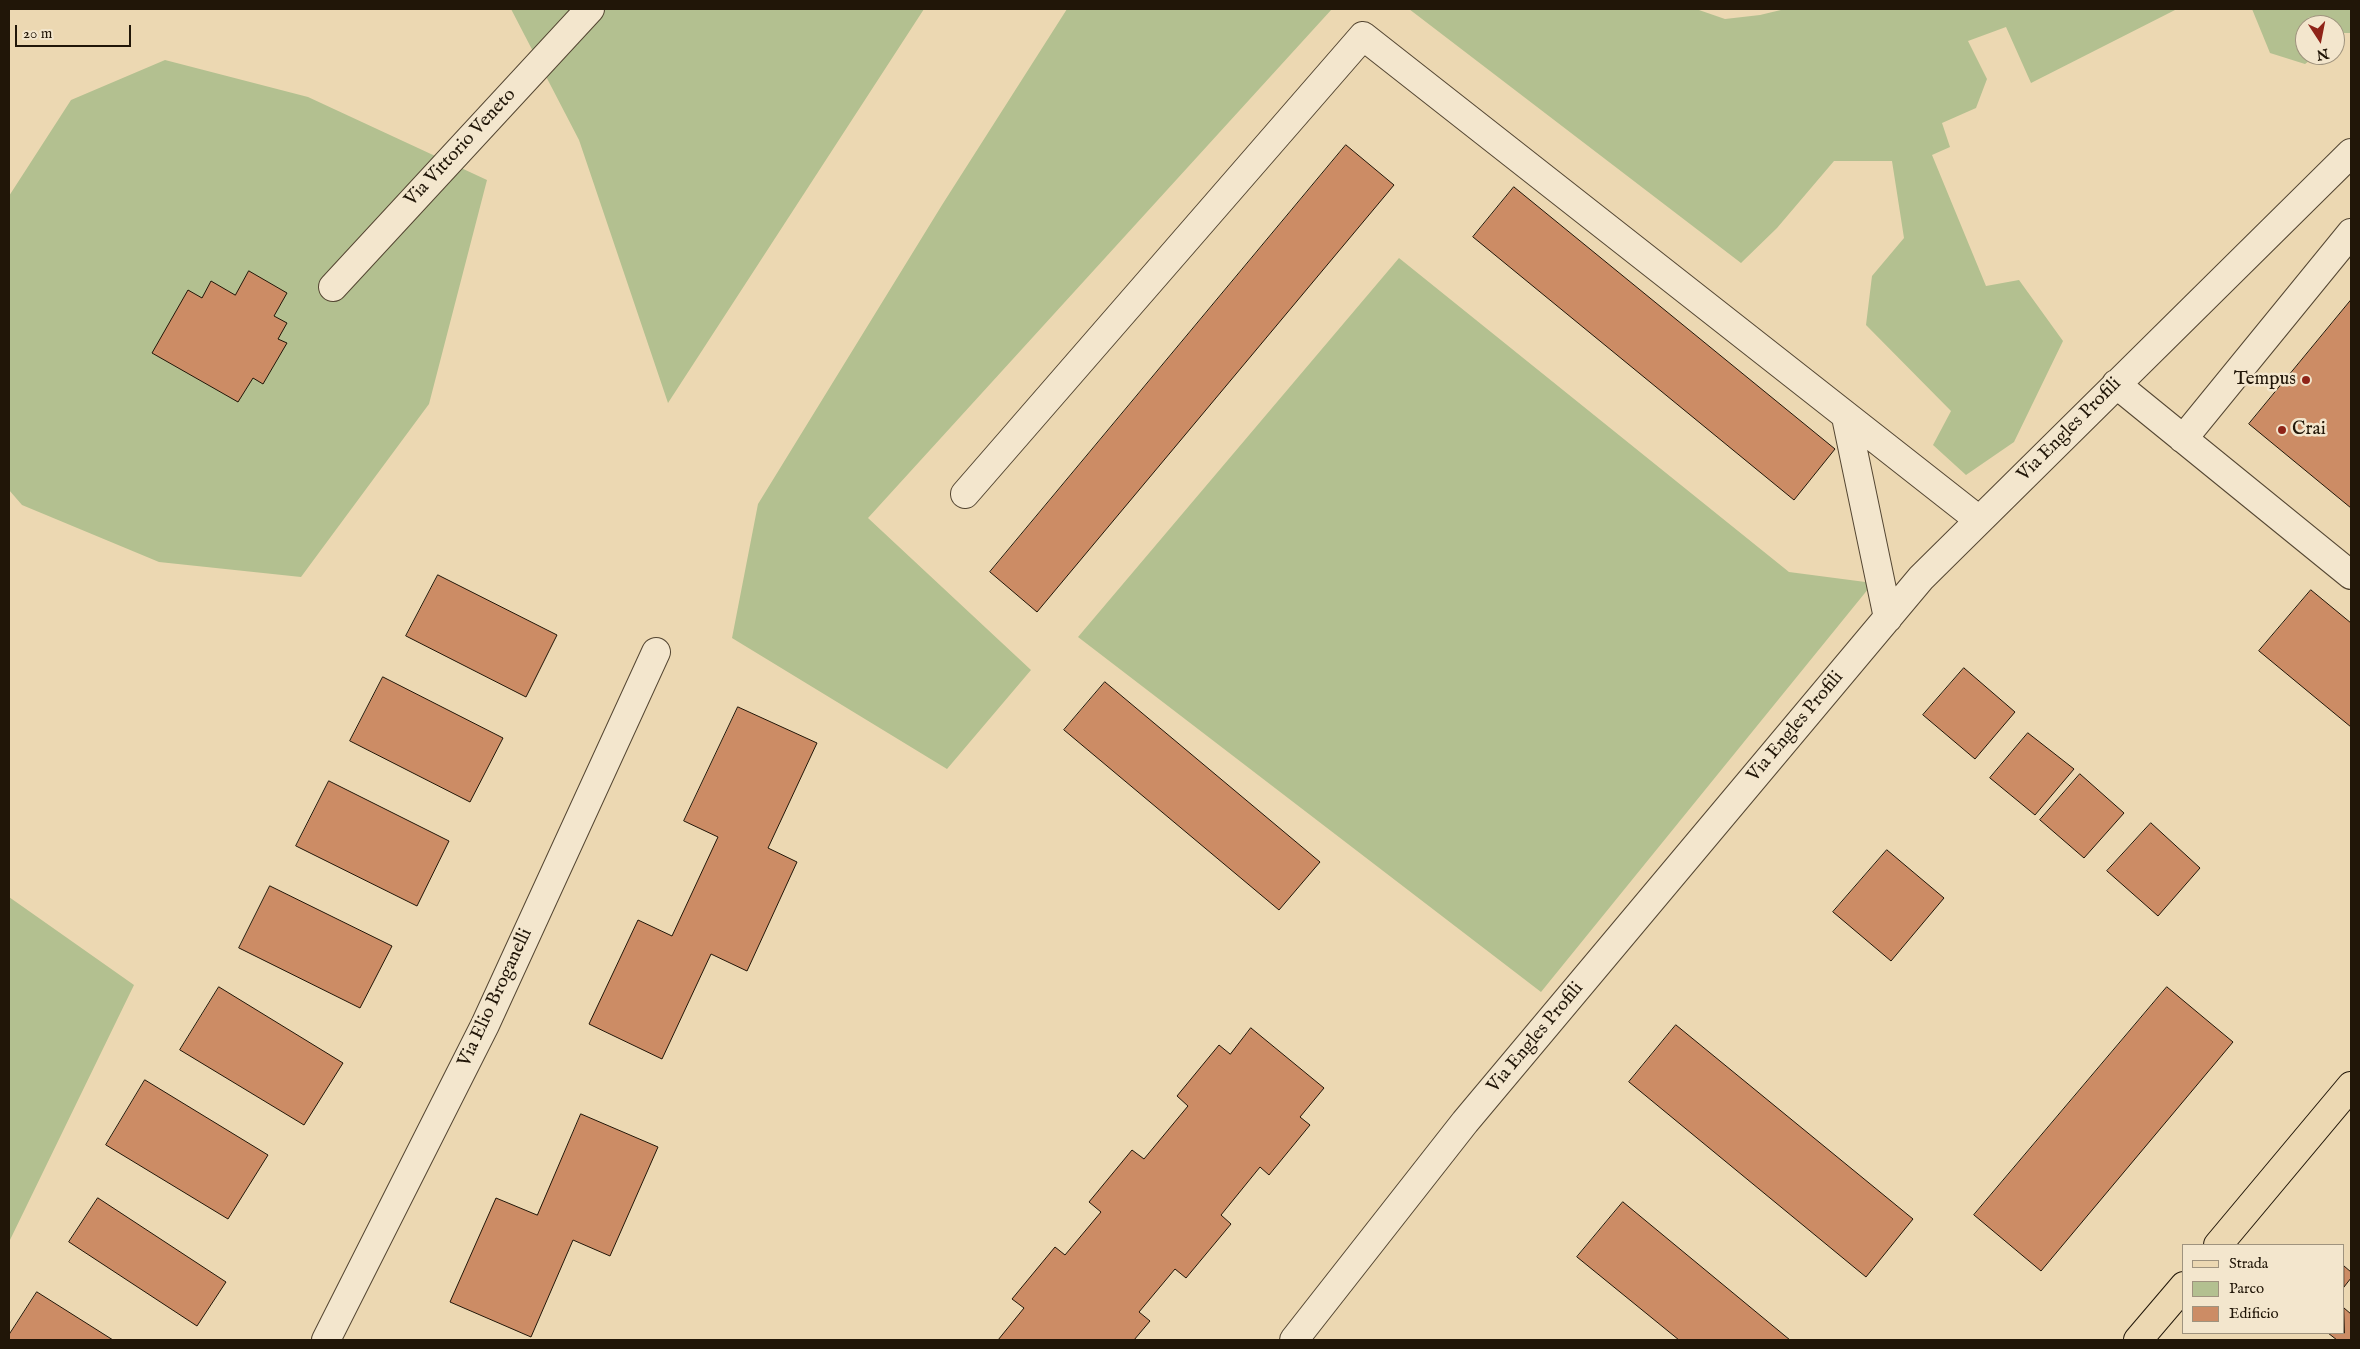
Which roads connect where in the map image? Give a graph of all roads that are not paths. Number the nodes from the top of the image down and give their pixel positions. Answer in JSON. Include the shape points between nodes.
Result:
{"nodes":[{"id":1,"x":590,"y":9,"type":"edge"},
{"id":2,"x":2350,"y":158,"type":"edge"},
{"id":3,"x":2351,"y":233,"type":"edge"},
{"id":4,"x":333,"y":288,"type":"dead end"},
{"id":5,"x":2116,"y":384,"type":"junction"},
{"id":6,"x":1846,"y":417,"type":"junction"},
{"id":7,"x":2183,"y":439,"type":"junction"},
{"id":8,"x":965,"y":494,"type":"dead end"},
{"id":9,"x":1980,"y":520,"type":"junction"},
{"id":10,"x":2351,"y":575,"type":"edge"},
{"id":11,"x":1888,"y":618,"type":"junction"},
{"id":12,"x":656,"y":652,"type":"dead end"},
{"id":13,"x":2351,"y":1086,"type":"edge"},
{"id":14,"x":2219,"y":1244,"type":"edge"},
{"id":15,"x":2182,"y":1288,"type":"edge"},
{"id":16,"x":326,"y":1340,"type":"edge"},
{"id":17,"x":1294,"y":1340,"type":"edge"},
{"id":18,"x":2138,"y":1340,"type":"edge"}],
"edges":[{"from":1,"to":4,"type":"street","name":"Via Vittorio Veneto"},
{"from":2,"to":5,"type":"street","name":"Via Engles Profili"},
{"from":3,"to":7,"type":"street"},
{"from":5,"to":7,"type":"street"},
{"from":5,"to":9,"type":"street","name":"Via Engles Profili"},
{"from":6,"to":8,"type":"street","via":[[1363,36]]},
{"from":6,"to":9,"type":"street"},
{"from":6,"to":11,"type":"street"},
{"from":7,"to":10,"type":"street"},
{"from":9,"to":11,"type":"street","name":"Via Engles Profili","via":[[1921,578]]},
{"from":11,"to":17,"type":"street","name":"Via Engles Profili","via":[[1465,1122]]},
{"from":12,"to":16,"type":"street","name":"Via Elio Broganelli","via":[[485,1025]]},
{"from":13,"to":14,"type":"main road"},
{"from":15,"to":18,"type":"main road"}]}
